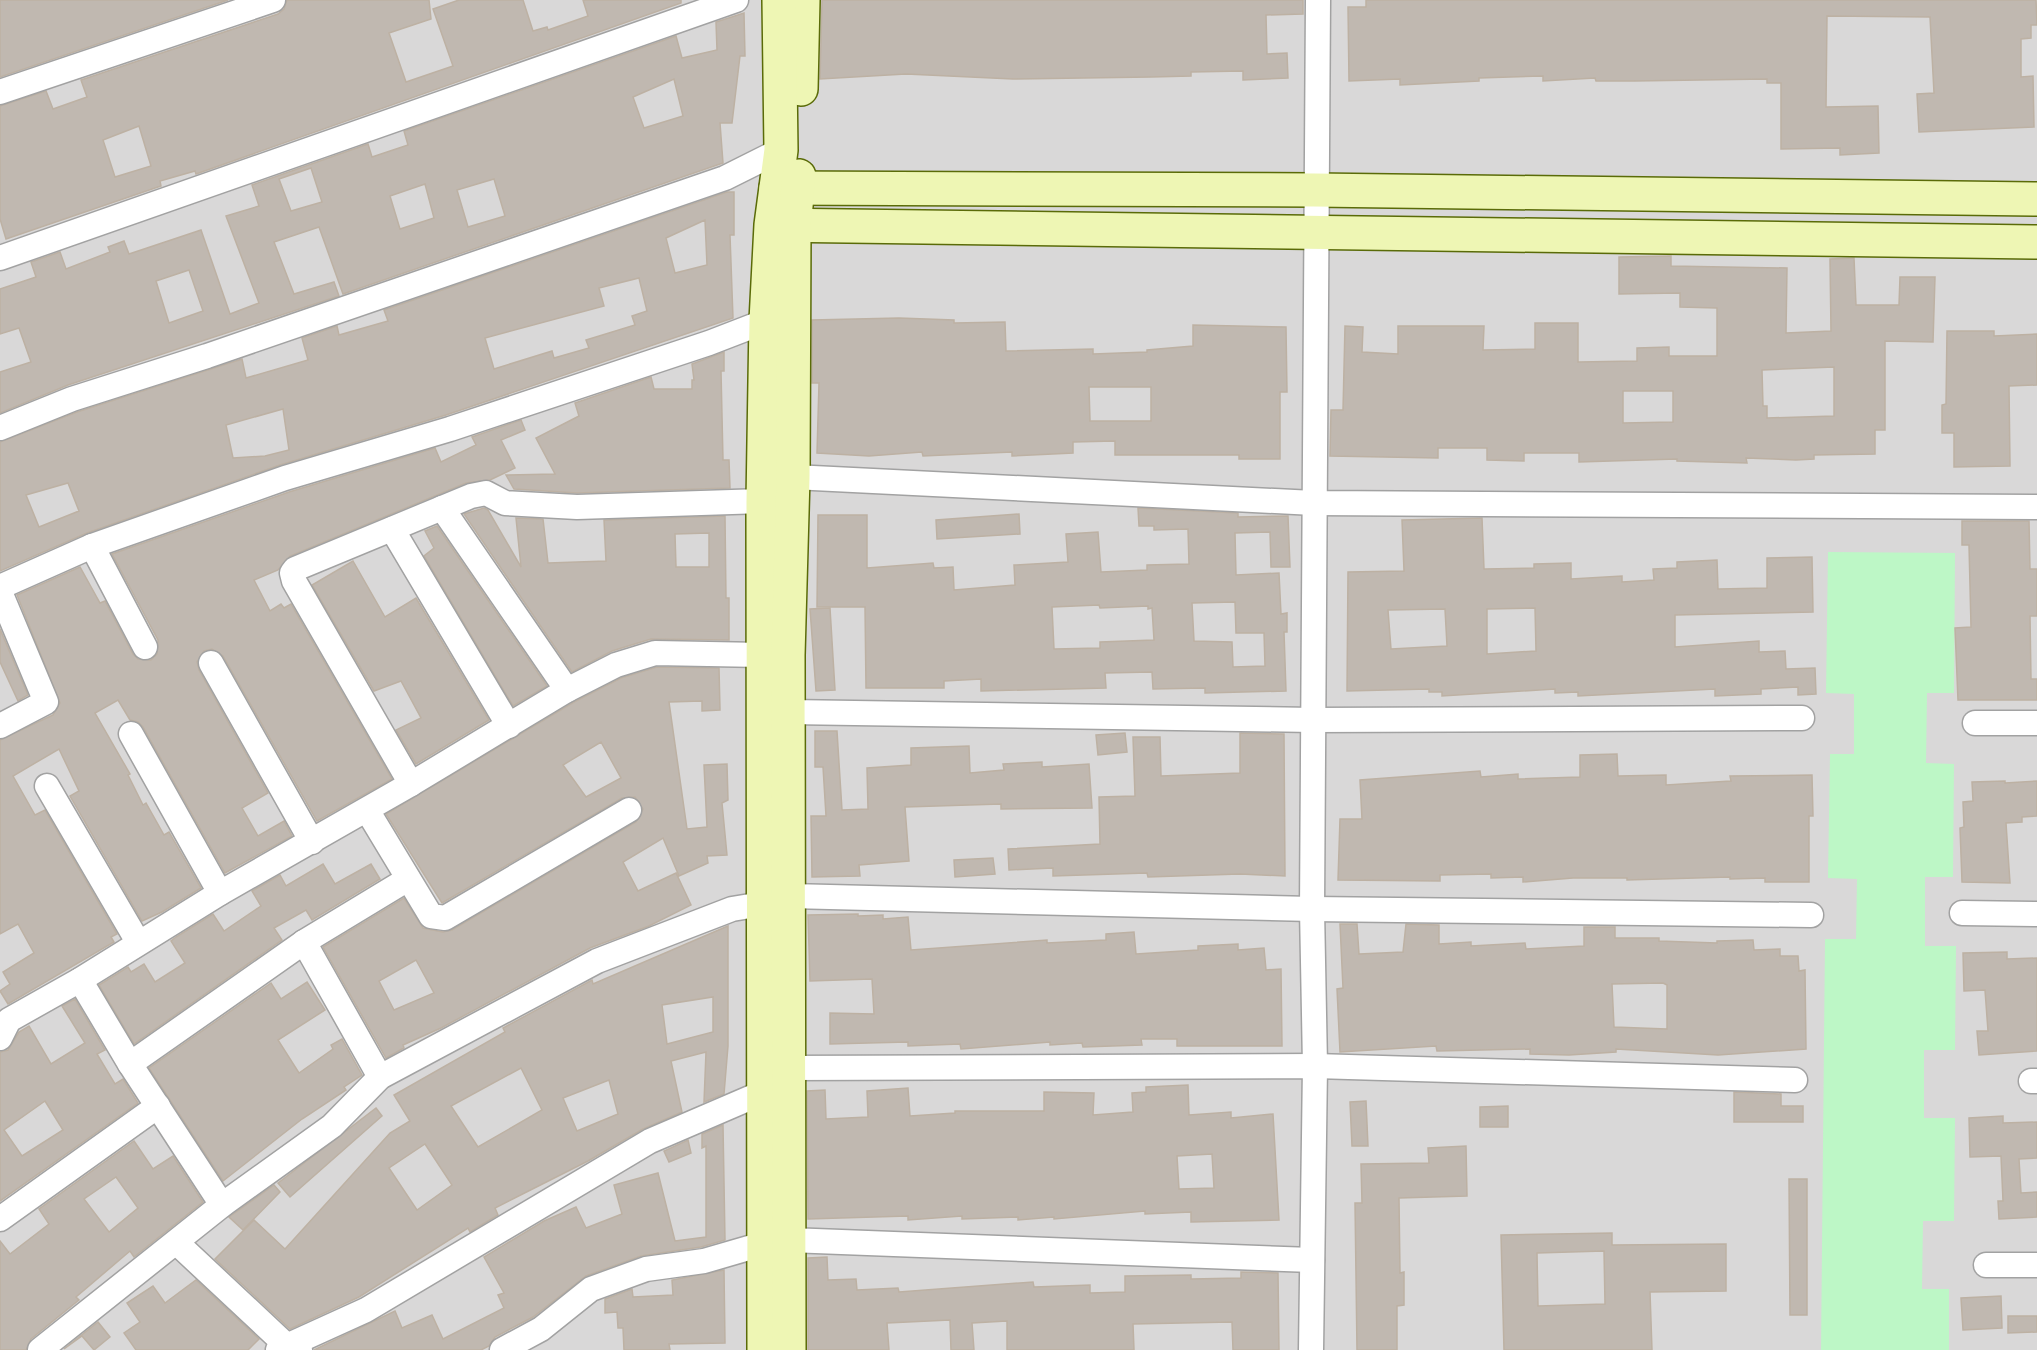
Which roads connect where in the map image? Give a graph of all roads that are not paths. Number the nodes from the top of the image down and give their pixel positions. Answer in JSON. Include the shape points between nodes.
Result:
{"nodes":[{"id":1,"x":273,"y":0,"type":"edge"},
{"id":2,"x":736,"y":0,"type":"edge"},
{"id":3,"x":779,"y":0,"type":"edge"},
{"id":4,"x":803,"y":0,"type":"edge"},
{"id":5,"x":1318,"y":0,"type":"edge"},
{"id":6,"x":0,"y":92,"type":"edge"},
{"id":7,"x":781,"y":150,"type":"junction"},
{"id":8,"x":788,"y":188,"type":"junction"},
{"id":9,"x":1315,"y":190,"type":"junction"},
{"id":10,"x":2037,"y":199,"type":"edge"},
{"id":11,"x":782,"y":225,"type":"junction"},
{"id":12,"x":1314,"y":232,"type":"junction"},
{"id":13,"x":2037,"y":242,"type":"edge"},
{"id":14,"x":0,"y":258,"type":"edge"},
{"id":15,"x":766,"y":321,"type":"junction"},
{"id":16,"x":0,"y":428,"type":"edge"},
{"id":17,"x":794,"y":477,"type":"junction"},
{"id":18,"x":763,"y":501,"type":"junction"},
{"id":19,"x":1314,"y":503,"type":"junction"},
{"id":20,"x":2037,"y":507,"type":"edge"},
{"id":21,"x":442,"y":508,"type":"junction"},
{"id":22,"x":392,"y":529,"type":"junction"},
{"id":23,"x":92,"y":546,"type":"junction"},
{"id":24,"x":0,"y":587,"type":"edge"},
{"id":25,"x":0,"y":592,"type":"edge"},
{"id":26,"x":145,"y":647,"type":"dead end"},
{"id":27,"x":762,"y":655,"type":"junction"},
{"id":28,"x":211,"y":663,"type":"dead end"},
{"id":29,"x":567,"y":690,"type":"junction"},
{"id":30,"x":789,"y":712,"type":"junction"},
{"id":31,"x":1802,"y":718,"type":"dead end"},
{"id":32,"x":1313,"y":720,"type":"junction"},
{"id":33,"x":1975,"y":723,"type":"dead end"},
{"id":34,"x":2037,"y":723,"type":"edge"},
{"id":35,"x":0,"y":726,"type":"edge"},
{"id":36,"x":509,"y":726,"type":"junction"},
{"id":37,"x":131,"y":734,"type":"dead end"},
{"id":38,"x":411,"y":784,"type":"junction"},
{"id":39,"x":47,"y":786,"type":"dead end"},
{"id":40,"x":367,"y":810,"type":"junction"},
{"id":41,"x":629,"y":810,"type":"dead end"},
{"id":42,"x":312,"y":842,"type":"junction"},
{"id":43,"x":408,"y":879,"type":"junction"},
{"id":44,"x":220,"y":893,"type":"junction"},
{"id":45,"x":776,"y":900,"type":"junction"},
{"id":46,"x":1312,"y":909,"type":"junction"},
{"id":47,"x":1962,"y":912,"type":"dead end"},
{"id":48,"x":2037,"y":914,"type":"edge"},
{"id":49,"x":1811,"y":915,"type":"dead end"},
{"id":50,"x":138,"y":942,"type":"junction"},
{"id":51,"x":304,"y":942,"type":"junction"},
{"id":52,"x":81,"y":980,"type":"junction"},
{"id":53,"x":3,"y":1022,"type":"edge"},
{"id":54,"x":130,"y":1064,"type":"junction"},
{"id":55,"x":1315,"y":1066,"type":"junction"},
{"id":56,"x":788,"y":1068,"type":"junction"},
{"id":57,"x":380,"y":1077,"type":"junction"},
{"id":58,"x":1795,"y":1080,"type":"dead end"},
{"id":59,"x":764,"y":1092,"type":"junction"},
{"id":60,"x":158,"y":1106,"type":"junction"},
{"id":61,"x":222,"y":1205,"type":"junction"},
{"id":62,"x":0,"y":1219,"type":"edge"},
{"id":63,"x":777,"y":1241,"type":"junction"},
{"id":64,"x":177,"y":1243,"type":"junction"},
{"id":65,"x":1311,"y":1260,"type":"junction"},
{"id":66,"x":1986,"y":1265,"type":"dead end"},
{"id":67,"x":2037,"y":1265,"type":"edge"},
{"id":68,"x":288,"y":1348,"type":"edge"},
{"id":69,"x":40,"y":1350,"type":"edge"},
{"id":70,"x":502,"y":1350,"type":"edge"},
{"id":71,"x":764,"y":1350,"type":"edge"},
{"id":72,"x":789,"y":1350,"type":"edge"},
{"id":73,"x":1311,"y":1350,"type":"edge"}],
"edges":[{"from":1,"to":6,"type":"street"},
{"from":2,"to":14,"type":"street"},
{"from":3,"to":7,"type":"main road"},
{"from":4,"to":8,"type":"main road"},
{"from":5,"to":9,"type":"street"},
{"from":7,"to":8,"type":"main road"},
{"from":7,"to":16,"type":"street","via":[[724,178],[72,399]]},
{"from":8,"to":9,"type":"main road"},
{"from":8,"to":11,"type":"main road"},
{"from":9,"to":10,"type":"main road"},
{"from":9,"to":12,"type":"street"},
{"from":11,"to":12,"type":"main road"},
{"from":11,"to":15,"type":"main road"},
{"from":11,"to":17,"type":"main road"},
{"from":12,"to":13,"type":"main road"},
{"from":12,"to":19,"type":"street"},
{"from":15,"to":18,"type":"main road"},
{"from":15,"to":23,"type":"street","via":[[450,429],[285,478]]},
{"from":17,"to":19,"type":"street"},
{"from":17,"to":30,"type":"main road"},
{"from":18,"to":21,"type":"street","via":[[577,507],[505,502],[486,493]]},
{"from":18,"to":27,"type":"main road"},
{"from":19,"to":20,"type":"street"},
{"from":19,"to":32,"type":"street"},
{"from":21,"to":22,"type":"street"},
{"from":21,"to":29,"type":"street"},
{"from":22,"to":36,"type":"street"},
{"from":22,"to":38,"type":"street","via":[[292,573]]},
{"from":23,"to":24,"type":"street"},
{"from":23,"to":26,"type":"street"},
{"from":25,"to":35,"type":"street","via":[[46,702]]},
{"from":27,"to":29,"type":"street","via":[[656,653],[616,665]]},
{"from":27,"to":45,"type":"main road"},
{"from":28,"to":42,"type":"street"},
{"from":29,"to":36,"type":"street"},
{"from":30,"to":32,"type":"street"},
{"from":30,"to":45,"type":"main road"},
{"from":31,"to":32,"type":"street"},
{"from":32,"to":46,"type":"street"},
{"from":33,"to":34,"type":"street"},
{"from":36,"to":38,"type":"street"},
{"from":37,"to":44,"type":"street"},
{"from":38,"to":40,"type":"street"},
{"from":39,"to":50,"type":"street"},
{"from":40,"to":42,"type":"street"},
{"from":40,"to":43,"type":"street"},
{"from":41,"to":43,"type":"street","via":[[445,918],[431,916]]},
{"from":42,"to":44,"type":"street"},
{"from":43,"to":51,"type":"street"},
{"from":44,"to":50,"type":"street"},
{"from":45,"to":46,"type":"street"},
{"from":45,"to":56,"type":"main road"},
{"from":45,"to":57,"type":"street","via":[[732,909],[597,961]]},
{"from":45,"to":59,"type":"main road"},
{"from":46,"to":49,"type":"street"},
{"from":46,"to":55,"type":"street"},
{"from":47,"to":48,"type":"street"},
{"from":50,"to":52,"type":"street"},
{"from":51,"to":54,"type":"street"},
{"from":51,"to":57,"type":"street"},
{"from":52,"to":53,"type":"street"},
{"from":52,"to":54,"type":"street"},
{"from":54,"to":60,"type":"street"},
{"from":55,"to":56,"type":"street"},
{"from":55,"to":58,"type":"street"},
{"from":55,"to":65,"type":"street"},
{"from":56,"to":63,"type":"main road"},
{"from":57,"to":61,"type":"street","via":[[332,1126]]},
{"from":59,"to":63,"type":"main road"},
{"from":59,"to":68,"type":"street","via":[[650,1141],[366,1310]]},
{"from":60,"to":61,"type":"street"},
{"from":60,"to":62,"type":"street"},
{"from":61,"to":64,"type":"street"},
{"from":63,"to":65,"type":"street"},
{"from":63,"to":70,"type":"street","via":[[704,1261],[646,1269],[591,1289],[541,1329]]},
{"from":63,"to":71,"type":"main road"},
{"from":63,"to":72,"type":"main road"},
{"from":64,"to":68,"type":"street"},
{"from":64,"to":69,"type":"street"},
{"from":65,"to":73,"type":"street"},
{"from":66,"to":67,"type":"street"}]}
